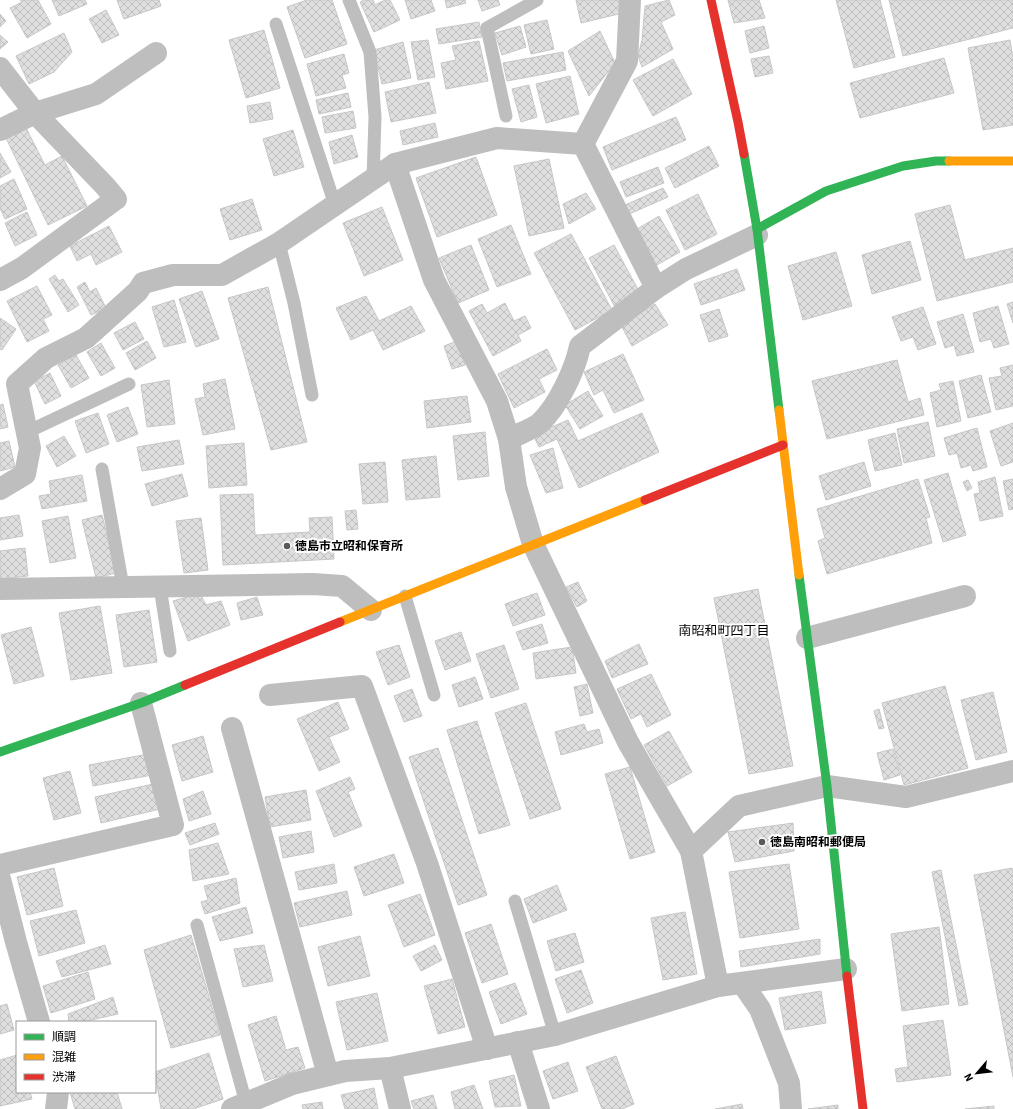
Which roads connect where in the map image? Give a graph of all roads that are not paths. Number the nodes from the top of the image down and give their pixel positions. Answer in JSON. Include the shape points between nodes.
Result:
{"nodes":[{"id":1,"x":349,"y":0,"type":"edge"},
{"id":2,"x":537,"y":0,"type":"edge"},
{"id":3,"x":630,"y":0,"type":"edge"},
{"id":4,"x":711,"y":0,"type":"edge"},
{"id":5,"x":276,"y":24,"type":"dead end"},
{"id":6,"x":156,"y":53,"type":"dead end"},
{"id":7,"x":0,"y":68,"type":"edge"},
{"id":8,"x":36,"y":113,"type":"junction"},
{"id":9,"x":506,"y":116,"type":"dead end"},
{"id":10,"x":0,"y":130,"type":"edge"},
{"id":11,"x":583,"y":144,"type":"junction"},
{"id":12,"x":1013,"y":161,"type":"edge"},
{"id":13,"x":395,"y":164,"type":"junction"},
{"id":14,"x":373,"y":179,"type":"junction"},
{"id":15,"x":334,"y":205,"type":"junction"},
{"id":16,"x":757,"y":232,"type":"junction"},
{"id":17,"x":279,"y":243,"type":"junction"},
{"id":18,"x":0,"y":280,"type":"edge"},
{"id":19,"x":656,"y":288,"type":"junction"},
{"id":20,"x":129,"y":384,"type":"dead end"},
{"id":21,"x":312,"y":395,"type":"dead end"},
{"id":22,"x":27,"y":432,"type":"junction"},
{"id":23,"x":509,"y":439,"type":"junction"},
{"id":24,"x":783,"y":445,"type":"junction"},
{"id":25,"x":102,"y":469,"type":"dead end"},
{"id":26,"x":0,"y":489,"type":"edge"},
{"id":27,"x":533,"y":544,"type":"junction"},
{"id":28,"x":123,"y":587,"type":"junction"},
{"id":29,"x":160,"y":587,"type":"junction"},
{"id":30,"x":0,"y":589,"type":"edge"},
{"id":31,"x":405,"y":596,"type":"junction"},
{"id":32,"x":964,"y":596,"type":"dead end"},
{"id":33,"x":371,"y":610,"type":"junction"},
{"id":34,"x":807,"y":638,"type":"junction"},
{"id":35,"x":170,"y":650,"type":"dead end"},
{"id":36,"x":270,"y":695,"type":"dead end"},
{"id":37,"x":434,"y":695,"type":"dead end"},
{"id":38,"x":141,"y":703,"type":"junction"},
{"id":39,"x":232,"y":728,"type":"dead end"},
{"id":40,"x":0,"y":752,"type":"edge"},
{"id":41,"x":1013,"y":770,"type":"edge"},
{"id":42,"x":827,"y":786,"type":"junction"},
{"id":43,"x":691,"y":851,"type":"junction"},
{"id":44,"x":0,"y":865,"type":"edge"},
{"id":45,"x":0,"y":879,"type":"edge"},
{"id":46,"x":515,"y":901,"type":"dead end"},
{"id":47,"x":197,"y":925,"type":"dead end"},
{"id":48,"x":846,"y":969,"type":"junction"},
{"id":49,"x":742,"y":983,"type":"junction"},
{"id":50,"x":718,"y":986,"type":"junction"},
{"id":51,"x":39,"y":1021,"type":"edge"},
{"id":52,"x":555,"y":1035,"type":"junction"},
{"id":53,"x":518,"y":1042,"type":"junction"},
{"id":54,"x":487,"y":1048,"type":"junction"},
{"id":55,"x":390,"y":1068,"type":"junction"},
{"id":56,"x":328,"y":1075,"type":"junction"},
{"id":57,"x":58,"y":1093,"type":"edge"},
{"id":58,"x":272,"y":1101,"type":"edge"},
{"id":59,"x":239,"y":1106,"type":"edge"},
{"id":60,"x":56,"y":1109,"type":"edge"},
{"id":61,"x":400,"y":1109,"type":"edge"},
{"id":62,"x":539,"y":1109,"type":"edge"},
{"id":63,"x":791,"y":1109,"type":"edge"},
{"id":64,"x":863,"y":1109,"type":"edge"}],
"edges":[{"from":1,"to":14,"type":"lane","via":[[370,52],[375,117]]},
{"from":2,"to":9,"type":"lane","via":[[487,28]]},
{"from":3,"to":11,"type":"street","via":[[627,61]]},
{"from":4,"to":16,"type":"street","via":[[738,122]]},
{"from":5,"to":15,"type":"lane"},
{"from":6,"to":8,"type":"street","via":[[96,94]]},
{"from":7,"to":8,"type":"street"},
{"from":8,"to":10,"type":"street"},
{"from":8,"to":18,"type":"street","via":[[116,199],[22,268]]},
{"from":11,"to":13,"type":"street","via":[[497,138]]},
{"from":11,"to":19,"type":"street"},
{"from":12,"to":16,"type":"street","via":[[936,161],[903,166],[826,191]]},
{"from":13,"to":14,"type":"street"},
{"from":13,"to":23,"type":"street","via":[[434,280],[497,401]]},
{"from":14,"to":15,"type":"street"},
{"from":15,"to":17,"type":"street"},
{"from":16,"to":19,"type":"street","via":[[686,269]]},
{"from":16,"to":24,"type":"street"},
{"from":17,"to":21,"type":"lane","via":[[294,302]]},
{"from":17,"to":22,"type":"street","via":[[222,275],[173,275],[143,283],[138,291],[86,338],[46,358],[17,384]]},
{"from":19,"to":23,"type":"street","via":[[580,346],[577,360],[557,403],[539,424]]},
{"from":20,"to":22,"type":"lane"},
{"from":22,"to":26,"type":"street","via":[[30,448],[25,474]]},
{"from":23,"to":27,"type":"street","via":[[516,487]]},
{"from":24,"to":27,"type":"street"},
{"from":24,"to":34,"type":"street"},
{"from":25,"to":28,"type":"lane"},
{"from":27,"to":31,"type":"street"},
{"from":27,"to":43,"type":"street","via":[[628,742]]},
{"from":28,"to":29,"type":"street"},
{"from":28,"to":30,"type":"street"},
{"from":29,"to":33,"type":"street","via":[[313,584],[342,586]]},
{"from":29,"to":35,"type":"lane"},
{"from":31,"to":33,"type":"street"},
{"from":31,"to":37,"type":"lane"},
{"from":32,"to":34,"type":"street"},
{"from":33,"to":38,"type":"street"},
{"from":34,"to":42,"type":"street"},
{"from":36,"to":54,"type":"street","via":[[362,686],[428,863]]},
{"from":38,"to":40,"type":"street"},
{"from":38,"to":44,"type":"street","via":[[173,825]]},
{"from":39,"to":56,"type":"street"},
{"from":41,"to":42,"type":"street","via":[[906,798]]},
{"from":42,"to":43,"type":"street","via":[[739,806]]},
{"from":42,"to":48,"type":"street"},
{"from":43,"to":50,"type":"street"},
{"from":45,"to":51,"type":"street"},
{"from":46,"to":52,"type":"lane"},
{"from":47,"to":59,"type":"lane"},
{"from":48,"to":49,"type":"street"},
{"from":48,"to":64,"type":"street"},
{"from":49,"to":50,"type":"street"},
{"from":49,"to":63,"type":"street","via":[[760,1009],[789,1083]]},
{"from":50,"to":52,"type":"street"},
{"from":52,"to":53,"type":"street"},
{"from":53,"to":54,"type":"street"},
{"from":53,"to":62,"type":"street"},
{"from":54,"to":55,"type":"street"},
{"from":55,"to":56,"type":"street","via":[[345,1071]]},
{"from":55,"to":61,"type":"street"},
{"from":56,"to":58,"type":"street","via":[[292,1084]]},
{"from":57,"to":60,"type":"street"},
{"from":58,"to":59,"type":"street"}]}
